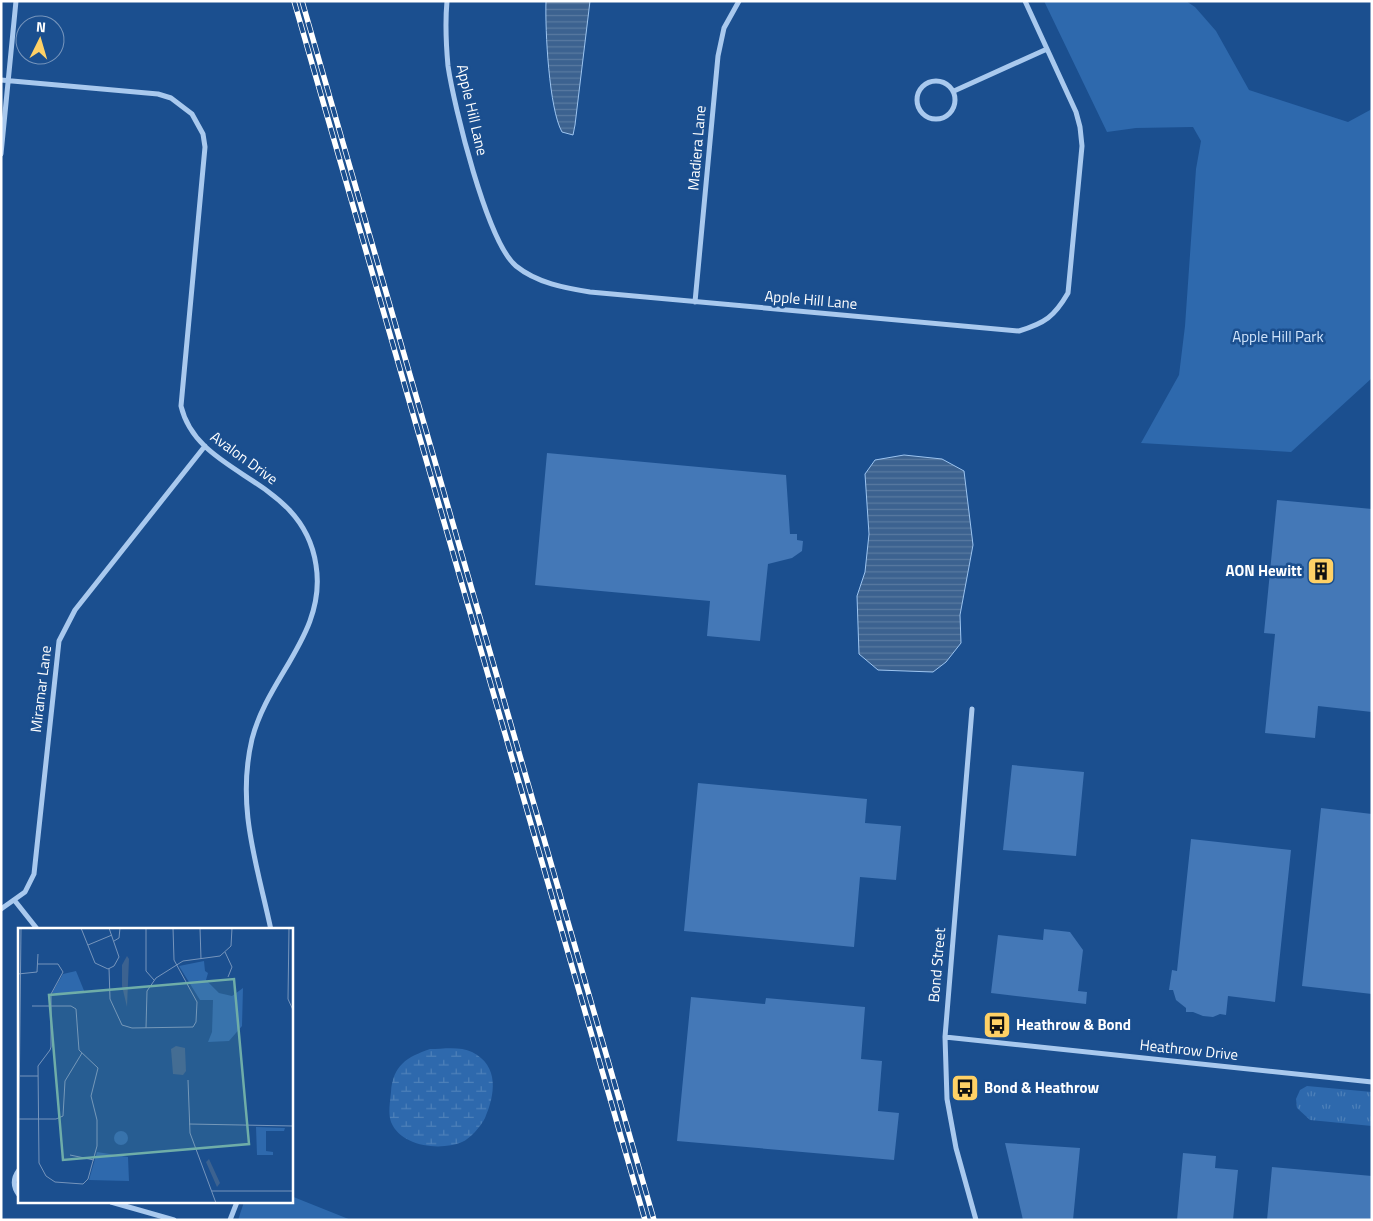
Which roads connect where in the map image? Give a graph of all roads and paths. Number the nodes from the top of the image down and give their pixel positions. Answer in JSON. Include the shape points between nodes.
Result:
{"nodes":[{"id":1,"x":16,"y":1,"type":"edge"},
{"id":2,"x":447,"y":1,"type":"edge"},
{"id":3,"x":739,"y":1,"type":"edge"},
{"id":4,"x":1025,"y":1,"type":"edge"},
{"id":5,"x":1047,"y":49,"type":"junction"},
{"id":6,"x":1,"y":80,"type":"edge"},
{"id":7,"x":8,"y":80,"type":"junction"},
{"id":8,"x":954,"y":91,"type":"junction"},
{"id":9,"x":1,"y":154,"type":"edge"},
{"id":10,"x":695,"y":302,"type":"junction"},
{"id":11,"x":205,"y":446,"type":"junction"},
{"id":12,"x":972,"y":708,"type":"dead end"},
{"id":13,"x":15,"y":901,"type":"junction"},
{"id":14,"x":1,"y":909,"type":"edge"},
{"id":15,"x":36,"y":928,"type":"edge"},
{"id":16,"x":270,"y":928,"type":"edge"},
{"id":17,"x":945,"y":1037,"type":"junction"},
{"id":18,"x":1372,"y":1082,"type":"edge"},
{"id":19,"x":18,"y":1172,"type":"edge"},
{"id":20,"x":18,"y":1193,"type":"edge"},
{"id":21,"x":118,"y":1204,"type":"edge"},
{"id":22,"x":235,"y":1204,"type":"edge"},
{"id":23,"x":174,"y":1220,"type":"edge"},
{"id":24,"x":230,"y":1220,"type":"edge"},
{"id":25,"x":976,"y":1220,"type":"edge"}],
"edges":[{"from":1,"to":7,"type":"street"},
{"from":2,"to":10,"type":"street","name":"Apple Hill Lane","via":[[449,68],[489,222],[504,253],[521,269],[557,286]]},
{"from":3,"to":10,"type":"street","name":"Madiera Lane","via":[[724,28],[718,56]]},
{"from":4,"to":5,"type":"street","name":"Apple Hill Lane"},
{"from":5,"to":8,"type":"street"},
{"from":5,"to":10,"type":"street","name":"Apple Hill Lane","via":[[1076,112],[1082,146],[1068,293],[1049,319],[1019,331],[1005,331]]},
{"from":6,"to":7,"type":"street","name":"Avalon Drive"},
{"from":7,"to":9,"type":"street"},
{"from":7,"to":11,"type":"street","name":"Avalon Drive","via":[[158,94],[183,105],[203,134],[205,146],[181,406],[188,427]]},
{"from":8,"to":8,"type":"street","via":[[938,80],[926,84],[917,100],[921,112],[938,120],[950,114],[956,103]]},
{"from":11,"to":13,"type":"street","name":"Miramar Lane","via":[[75,610],[60,641],[34,874]]},
{"from":11,"to":16,"type":"street","name":"Avalon Drive","via":[[280,499],[296,515],[307,534],[316,564],[315,608],[310,624],[264,707],[247,767],[247,824]]},
{"from":12,"to":17,"type":"street","name":"Bond Street"},
{"from":13,"to":14,"type":"street","name":"Miramar Lane"},
{"from":13,"to":15,"type":"street"},
{"from":17,"to":18,"type":"street","name":"Heathrow Drive"},
{"from":17,"to":25,"type":"street","name":"Bond Street","via":[[950,1119]]},
{"from":19,"to":20,"type":"street","via":[[14,1179]]},
{"from":21,"to":23,"type":"street"},
{"from":22,"to":24,"type":"street"}]}
